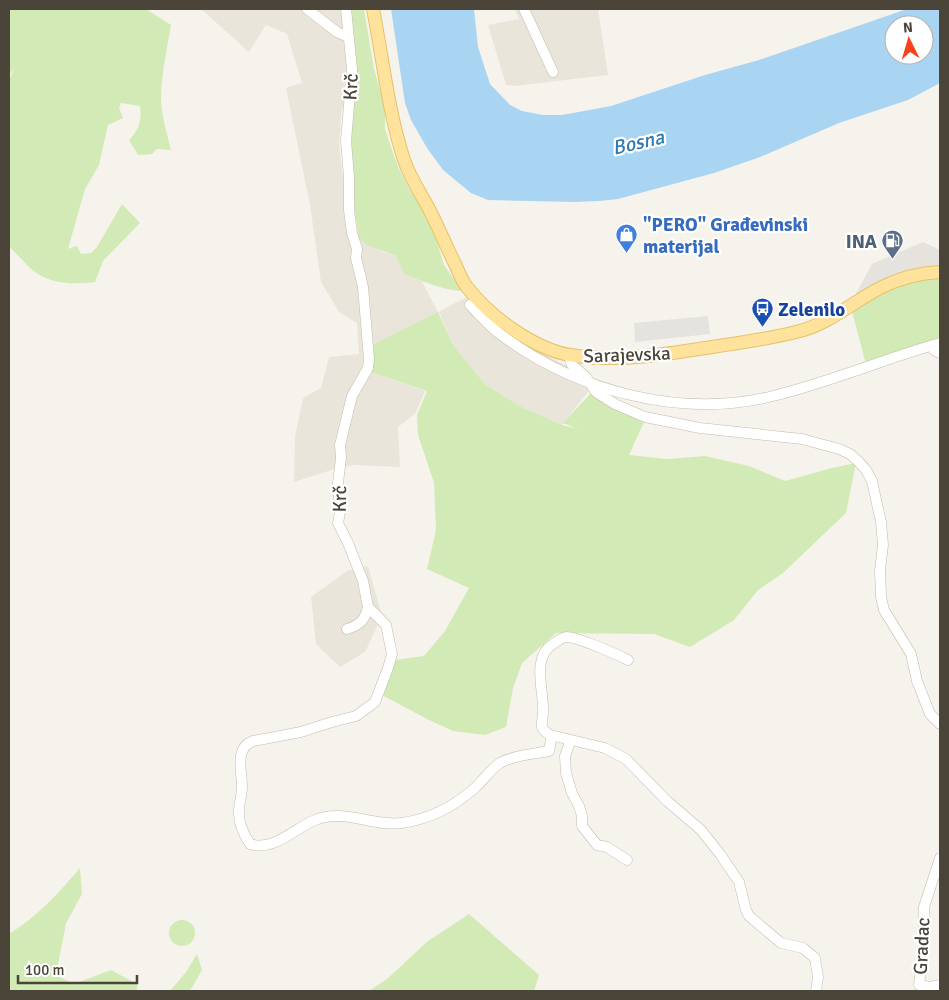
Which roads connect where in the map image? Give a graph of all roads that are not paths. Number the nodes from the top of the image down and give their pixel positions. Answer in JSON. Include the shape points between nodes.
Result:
{"nodes":[{"id":1,"x":307,"y":9,"type":"edge"},
{"id":2,"x":346,"y":9,"type":"edge"},
{"id":3,"x":373,"y":9,"type":"edge"},
{"id":4,"x":524,"y":9,"type":"edge"},
{"id":5,"x":348,"y":38,"type":"junction"},
{"id":6,"x":553,"y":72,"type":"dead end"},
{"id":7,"x":940,"y":272,"type":"edge"},
{"id":8,"x":470,"y":305,"type":"dead end"},
{"id":9,"x":938,"y":347,"type":"edge"},
{"id":10,"x":569,"y":355,"type":"junction"},
{"id":11,"x":590,"y":384,"type":"junction"},
{"id":12,"x":368,"y":607,"type":"junction"},
{"id":13,"x":346,"y":629,"type":"dead end"},
{"id":14,"x":628,"y":660,"type":"dead end"},
{"id":15,"x":940,"y":724,"type":"edge"},
{"id":16,"x":550,"y":735,"type":"junction"},
{"id":17,"x":568,"y":740,"type":"junction"},
{"id":18,"x":940,"y":858,"type":"edge"},
{"id":19,"x":627,"y":860,"type":"dead end"},
{"id":20,"x":940,"y":985,"type":"edge"},
{"id":21,"x":918,"y":988,"type":"edge"},
{"id":22,"x":816,"y":991,"type":"edge"}],
"edges":[{"from":1,"to":5,"type":"street"},
{"from":2,"to":5,"type":"street","name":"Krč"},
{"from":3,"to":10,"type":"main road","name":"Sarajevska","via":[[404,162],[466,286],[512,329],[542,346]]},
{"from":4,"to":6,"type":"street"},
{"from":5,"to":12,"type":"street","name":"Krč","via":[[352,69],[346,141],[349,210],[363,287],[369,359],[368,368],[352,396],[340,445],[338,523],[363,581]]},
{"from":7,"to":10,"type":"main road","name":"Sarajevska","via":[[902,278],[798,332],[650,357]]},
{"from":8,"to":11,"type":"street","via":[[499,333],[530,354]]},
{"from":9,"to":11,"type":"street","via":[[829,381],[745,400],[674,402]]},
{"from":10,"to":11,"type":"street","via":[[572,365]]},
{"from":11,"to":15,"type":"street","via":[[604,398],[644,416],[700,428],[802,438],[839,449],[858,461],[866,470],[877,499],[883,544],[881,588],[884,610],[911,654],[917,682],[930,714]]},
{"from":12,"to":13,"type":"street","via":[[366,617],[358,625]]},
{"from":12,"to":16,"type":"street","via":[[386,625],[392,654],[375,702],[356,716],[248,743],[240,757],[242,787],[238,816],[250,844],[258,847],[269,845],[316,820],[329,817],[350,816],[377,823],[401,823],[429,816],[449,808],[500,763],[548,751]]},
{"from":14,"to":16,"type":"street","via":[[572,638],[565,637],[546,648],[541,661],[541,726]]},
{"from":16,"to":17,"type":"street"},
{"from":17,"to":19,"type":"street","via":[[566,773],[581,811],[582,826],[598,845]]},
{"from":17,"to":22,"type":"street","via":[[605,748],[626,759],[701,830],[739,882],[749,916],[782,943],[803,948],[815,958]]},
{"from":18,"to":21,"type":"street","name":"Gradac","via":[[924,907]]},
{"from":20,"to":21,"type":"street","name":"Gradac"}]}
